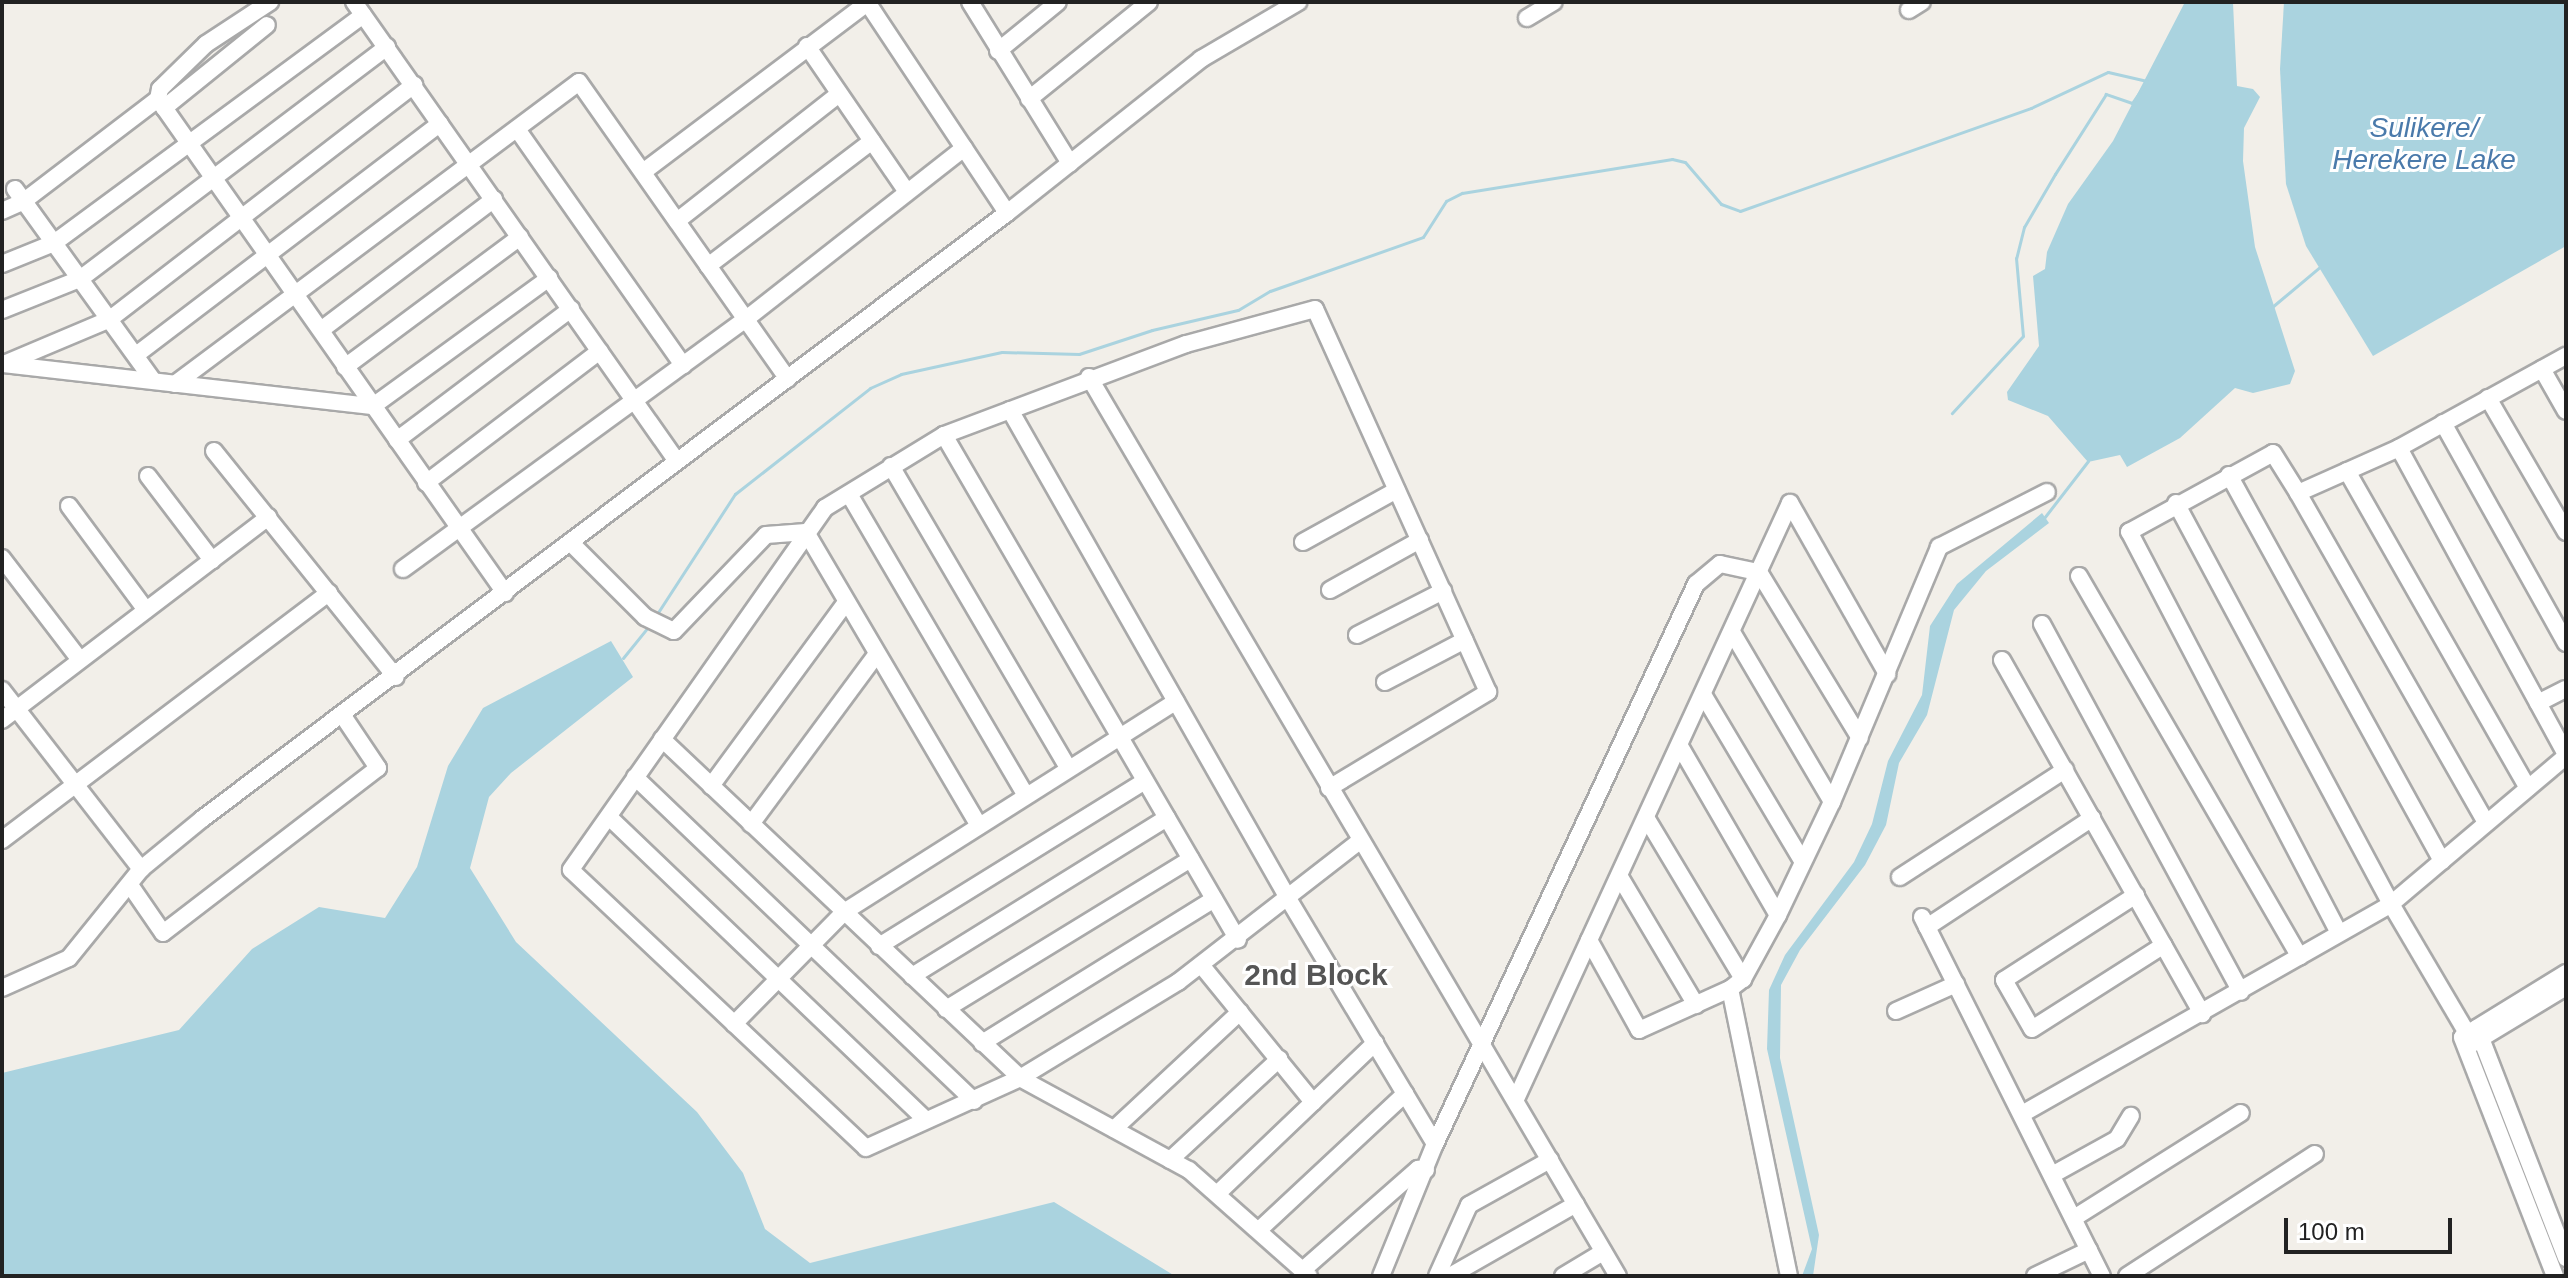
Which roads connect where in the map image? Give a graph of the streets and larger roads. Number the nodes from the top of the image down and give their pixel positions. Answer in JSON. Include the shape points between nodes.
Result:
{"nodes":[{"id":1,"x":270,"y":2,"type":"edge"},
{"id":2,"x":867,"y":2,"type":"edge"},
{"id":3,"x":970,"y":2,"type":"edge"},
{"id":4,"x":1058,"y":2,"type":"edge"},
{"id":5,"x":1149,"y":2,"type":"edge"},
{"id":6,"x":1298,"y":2,"type":"edge"},
{"id":7,"x":1554,"y":2,"type":"edge"},
{"id":8,"x":358,"y":9,"type":"edge"},
{"id":9,"x":1527,"y":18,"type":"dead end"},
{"id":10,"x":267,"y":25,"type":"dead end"},
{"id":11,"x":807,"y":46,"type":"junction"},
{"id":12,"x":387,"y":47,"type":"junction"},
{"id":13,"x":998,"y":51,"type":"junction"},
{"id":14,"x":414,"y":85,"type":"junction"},
{"id":15,"x":839,"y":94,"type":"junction"},
{"id":16,"x":1029,"y":99,"type":"junction"},
{"id":17,"x":161,"y":104,"type":"junction"},
{"id":18,"x":440,"y":123,"type":"junction"},
{"id":19,"x":517,"y":129,"type":"junction"},
{"id":20,"x":188,"y":140,"type":"junction"},
{"id":21,"x":872,"y":141,"type":"junction"},
{"id":22,"x":964,"y":148,"type":"junction"},
{"id":23,"x":1070,"y":163,"type":"junction"},
{"id":24,"x":469,"y":164,"type":"junction"},
{"id":25,"x":643,"y":172,"type":"junction"},
{"id":26,"x":216,"y":176,"type":"junction"},
{"id":27,"x":907,"y":192,"type":"junction"},
{"id":28,"x":19,"y":195,"type":"junction"},
{"id":29,"x":494,"y":199,"type":"junction"},
{"id":30,"x":2,"y":211,"type":"edge"},
{"id":31,"x":1007,"y":213,"type":"junction"},
{"id":32,"x":242,"y":217,"type":"junction"},
{"id":33,"x":677,"y":221,"type":"junction"},
{"id":34,"x":520,"y":237,"type":"junction"},
{"id":35,"x":54,"y":243,"type":"junction"},
{"id":36,"x":267,"y":253,"type":"junction"},
{"id":37,"x":2,"y":264,"type":"edge"},
{"id":38,"x":708,"y":266,"type":"junction"},
{"id":39,"x":549,"y":278,"type":"junction"},
{"id":40,"x":80,"y":279,"type":"junction"},
{"id":41,"x":297,"y":295,"type":"junction"},
{"id":42,"x":571,"y":309,"type":"junction"},
{"id":43,"x":2,"y":310,"type":"edge"},
{"id":44,"x":110,"y":319,"type":"junction"},
{"id":45,"x":746,"y":319,"type":"junction"},
{"id":46,"x":321,"y":330,"type":"junction"},
{"id":47,"x":600,"y":351,"type":"junction"},
{"id":48,"x":136,"y":355,"type":"junction"},
{"id":49,"x":2566,"y":356,"type":"edge"},
{"id":50,"x":4,"y":364,"type":"edge"},
{"id":51,"x":683,"y":365,"type":"junction"},
{"id":52,"x":345,"y":367,"type":"junction"},
{"id":53,"x":2542,"y":369,"type":"junction"},
{"id":54,"x":1089,"y":377,"type":"junction"},
{"id":55,"x":788,"y":379,"type":"junction"},
{"id":56,"x":153,"y":380,"type":"junction"},
{"id":57,"x":175,"y":384,"type":"junction"},
{"id":58,"x":2488,"y":398,"type":"junction"},
{"id":59,"x":635,"y":400,"type":"junction"},
{"id":60,"x":373,"y":406,"type":"junction"},
{"id":61,"x":1010,"y":410,"type":"junction"},
{"id":62,"x":2566,"y":411,"type":"edge"},
{"id":63,"x":2443,"y":423,"type":"junction"},
{"id":64,"x":944,"y":435,"type":"junction"},
{"id":65,"x":397,"y":440,"type":"junction"},
{"id":66,"x":2399,"y":448,"type":"junction"},
{"id":67,"x":214,"y":451,"type":"dead end"},
{"id":68,"x":676,"y":460,"type":"junction"},
{"id":69,"x":891,"y":466,"type":"junction"},
{"id":70,"x":2347,"y":471,"type":"junction"},
{"id":71,"x":2229,"y":475,"type":"junction"},
{"id":72,"x":148,"y":476,"type":"dead end"},
{"id":73,"x":426,"y":483,"type":"junction"},
{"id":74,"x":1397,"y":490,"type":"junction"},
{"id":75,"x":2047,"y":492,"type":"dead end"},
{"id":76,"x":2298,"y":493,"type":"junction"},
{"id":77,"x":849,"y":494,"type":"junction"},
{"id":78,"x":2176,"y":503,"type":"junction"},
{"id":79,"x":69,"y":506,"type":"dead end"},
{"id":80,"x":268,"y":517,"type":"junction"},
{"id":81,"x":459,"y":528,"type":"junction"},
{"id":82,"x":806,"y":532,"type":"junction"},
{"id":83,"x":2566,"y":532,"type":"edge"},
{"id":84,"x":1420,"y":540,"type":"junction"},
{"id":85,"x":570,"y":542,"type":"junction"},
{"id":86,"x":1303,"y":542,"type":"dead end"},
{"id":87,"x":2,"y":558,"type":"edge"},
{"id":88,"x":212,"y":560,"type":"junction"},
{"id":89,"x":403,"y":569,"type":"dead end"},
{"id":90,"x":1759,"y":572,"type":"junction"},
{"id":91,"x":2079,"y":576,"type":"dead end"},
{"id":92,"x":1330,"y":590,"type":"dead end"},
{"id":93,"x":1443,"y":591,"type":"junction"},
{"id":94,"x":329,"y":593,"type":"junction"},
{"id":95,"x":505,"y":593,"type":"junction"},
{"id":96,"x":846,"y":602,"type":"junction"},
{"id":97,"x":146,"y":610,"type":"junction"},
{"id":98,"x":2042,"y":624,"type":"dead end"},
{"id":99,"x":1732,"y":632,"type":"junction"},
{"id":100,"x":1357,"y":635,"type":"dead end"},
{"id":101,"x":1465,"y":640,"type":"junction"},
{"id":102,"x":2566,"y":643,"type":"edge"},
{"id":103,"x":876,"y":655,"type":"junction"},
{"id":104,"x":80,"y":660,"type":"junction"},
{"id":105,"x":2002,"y":660,"type":"dead end"},
{"id":106,"x":1887,"y":674,"type":"junction"},
{"id":107,"x":396,"y":677,"type":"junction"},
{"id":108,"x":1385,"y":682,"type":"dead end"},
{"id":109,"x":2566,"y":689,"type":"edge"},
{"id":110,"x":2,"y":690,"type":"edge"},
{"id":111,"x":1704,"y":696,"type":"junction"},
{"id":112,"x":1176,"y":701,"type":"junction"},
{"id":113,"x":2538,"y":703,"type":"junction"},
{"id":114,"x":17,"y":709,"type":"junction"},
{"id":115,"x":343,"y":716,"type":"junction"},
{"id":116,"x":2,"y":720,"type":"edge"},
{"id":117,"x":1119,"y":736,"type":"junction"},
{"id":118,"x":1860,"y":738,"type":"junction"},
{"id":119,"x":662,"y":739,"type":"junction"},
{"id":120,"x":1681,"y":748,"type":"junction"},
{"id":121,"x":2566,"y":755,"type":"edge"},
{"id":122,"x":1069,"y":769,"type":"junction"},
{"id":123,"x":2065,"y":770,"type":"junction"},
{"id":124,"x":635,"y":777,"type":"junction"},
{"id":125,"x":1145,"y":781,"type":"junction"},
{"id":126,"x":74,"y":783,"type":"junction"},
{"id":127,"x":711,"y":786,"type":"junction"},
{"id":128,"x":1329,"y":788,"type":"junction"},
{"id":129,"x":2528,"y":788,"type":"junction"},
{"id":130,"x":1026,"y":796,"type":"junction"},
{"id":131,"x":1832,"y":802,"type":"junction"},
{"id":132,"x":609,"y":817,"type":"junction"},
{"id":133,"x":1167,"y":818,"type":"junction"},
{"id":134,"x":2092,"y":818,"type":"junction"},
{"id":135,"x":1647,"y":819,"type":"junction"},
{"id":136,"x":2486,"y":823,"type":"junction"},
{"id":137,"x":751,"y":824,"type":"junction"},
{"id":138,"x":979,"y":826,"type":"junction"},
{"id":139,"x":2,"y":840,"type":"edge"},
{"id":140,"x":1360,"y":841,"type":"junction"},
{"id":141,"x":1191,"y":859,"type":"junction"},
{"id":142,"x":2442,"y":861,"type":"junction"},
{"id":143,"x":1803,"y":862,"type":"junction"},
{"id":144,"x":141,"y":869,"type":"junction"},
{"id":145,"x":1620,"y":877,"type":"junction"},
{"id":146,"x":1900,"y":877,"type":"dead end"},
{"id":147,"x":130,"y":885,"type":"junction"},
{"id":148,"x":2136,"y":895,"type":"junction"},
{"id":149,"x":1214,"y":899,"type":"junction"},
{"id":150,"x":1289,"y":900,"type":"junction"},
{"id":151,"x":2391,"y":904,"type":"junction"},
{"id":152,"x":844,"y":912,"type":"junction"},
{"id":153,"x":1778,"y":915,"type":"junction"},
{"id":154,"x":2339,"y":933,"type":"junction"},
{"id":155,"x":1238,"y":940,"type":"junction"},
{"id":156,"x":1589,"y":940,"type":"junction"},
{"id":157,"x":811,"y":945,"type":"junction"},
{"id":158,"x":2164,"y":945,"type":"junction"},
{"id":159,"x":879,"y":946,"type":"junction"},
{"id":160,"x":2300,"y":957,"type":"junction"},
{"id":161,"x":1202,"y":966,"type":"junction"},
{"id":162,"x":2566,"y":973,"type":"edge"},
{"id":163,"x":912,"y":976,"type":"junction"},
{"id":164,"x":780,"y":977,"type":"junction"},
{"id":165,"x":1736,"y":984,"type":"junction"},
{"id":166,"x":1956,"y":984,"type":"junction"},
{"id":167,"x":2566,"y":987,"type":"edge"},
{"id":168,"x":2,"y":988,"type":"edge"},
{"id":169,"x":2241,"y":992,"type":"junction"},
{"id":170,"x":1696,"y":1005,"type":"junction"},
{"id":171,"x":946,"y":1009,"type":"junction"},
{"id":172,"x":1896,"y":1011,"type":"dead end"},
{"id":173,"x":1240,"y":1012,"type":"junction"},
{"id":174,"x":2202,"y":1014,"type":"junction"},
{"id":175,"x":734,"y":1024,"type":"junction"},
{"id":176,"x":2473,"y":1037,"type":"junction"},
{"id":177,"x":982,"y":1043,"type":"junction"},
{"id":178,"x":1375,"y":1043,"type":"junction"},
{"id":179,"x":1485,"y":1043,"type":"junction"},
{"id":180,"x":1279,"y":1059,"type":"junction"},
{"id":181,"x":1020,"y":1078,"type":"junction"},
{"id":182,"x":1405,"y":1094,"type":"junction"},
{"id":183,"x":1516,"y":1099,"type":"junction"},
{"id":184,"x":974,"y":1101,"type":"junction"},
{"id":185,"x":1313,"y":1102,"type":"junction"},
{"id":186,"x":2241,"y":1113,"type":"dead end"},
{"id":187,"x":2022,"y":1114,"type":"junction"},
{"id":188,"x":2131,"y":1116,"type":"dead end"},
{"id":189,"x":925,"y":1119,"type":"junction"},
{"id":190,"x":1114,"y":1129,"type":"junction"},
{"id":191,"x":1435,"y":1144,"type":"junction"},
{"id":192,"x":2315,"y":1154,"type":"dead end"},
{"id":193,"x":1170,"y":1160,"type":"junction"},
{"id":194,"x":1550,"y":1160,"type":"junction"},
{"id":195,"x":1426,"y":1170,"type":"junction"},
{"id":196,"x":2052,"y":1175,"type":"junction"},
{"id":197,"x":1217,"y":1194,"type":"junction"},
{"id":198,"x":1576,"y":1204,"type":"junction"},
{"id":199,"x":2074,"y":1218,"type":"junction"},
{"id":200,"x":1259,"y":1230,"type":"junction"},
{"id":201,"x":2089,"y":1250,"type":"junction"},
{"id":202,"x":1603,"y":1252,"type":"junction"},
{"id":203,"x":2566,"y":1258,"type":"edge"},
{"id":204,"x":1307,"y":1273,"type":"edge"},
{"id":205,"x":1381,"y":1276,"type":"edge"},
{"id":206,"x":1437,"y":1276,"type":"edge"},
{"id":207,"x":1450,"y":1276,"type":"edge"},
{"id":208,"x":1563,"y":1276,"type":"edge"},
{"id":209,"x":1618,"y":1276,"type":"edge"},
{"id":210,"x":1789,"y":1276,"type":"edge"},
{"id":211,"x":2035,"y":1276,"type":"edge"},
{"id":212,"x":2102,"y":1276,"type":"edge"},
{"id":213,"x":2127,"y":1276,"type":"edge"},
{"id":214,"x":2555,"y":1276,"type":"edge"}],
"edges":[{"from":1,"to":17,"type":"street","via":[[206,44],[160,89]]},
{"from":2,"to":11,"type":"street"},
{"from":2,"to":22,"type":"street"},
{"from":3,"to":13,"type":"street"},
{"from":4,"to":13,"type":"street"},
{"from":5,"to":16,"type":"street"},
{"from":6,"to":23,"type":"street","via":[[1201,59]]},
{"from":7,"to":9,"type":"street"},
{"from":8,"to":12,"type":"street"},
{"from":8,"to":20,"type":"street"},
{"from":10,"to":17,"type":"street"},
{"from":11,"to":15,"type":"street"},
{"from":11,"to":25,"type":"street"},
{"from":12,"to":14,"type":"street"},
{"from":12,"to":26,"type":"street"},
{"from":13,"to":16,"type":"street"},
{"from":14,"to":18,"type":"street"},
{"from":14,"to":32,"type":"street"},
{"from":15,"to":21,"type":"street"},
{"from":15,"to":33,"type":"street"},
{"from":16,"to":23,"type":"street"},
{"from":17,"to":20,"type":"street"},
{"from":17,"to":28,"type":"street"},
{"from":18,"to":24,"type":"street"},
{"from":18,"to":36,"type":"street"},
{"from":19,"to":24,"type":"street"},
{"from":19,"to":25,"type":"street","via":[[579,82]]},
{"from":19,"to":51,"type":"street"},
{"from":20,"to":26,"type":"street"},
{"from":20,"to":35,"type":"street"},
{"from":21,"to":27,"type":"street"},
{"from":21,"to":38,"type":"street"},
{"from":22,"to":27,"type":"street"},
{"from":22,"to":31,"type":"street"},
{"from":23,"to":31,"type":"street"},
{"from":24,"to":29,"type":"street"},
{"from":24,"to":41,"type":"street"},
{"from":25,"to":33,"type":"street"},
{"from":26,"to":32,"type":"street"},
{"from":26,"to":40,"type":"street"},
{"from":27,"to":45,"type":"street"},
{"from":28,"to":30,"type":"street"},
{"from":28,"to":35,"type":"street"},
{"from":29,"to":34,"type":"street"},
{"from":29,"to":46,"type":"street"},
{"from":31,"to":55,"type":"street"},
{"from":32,"to":36,"type":"street"},
{"from":32,"to":44,"type":"street"},
{"from":33,"to":38,"type":"street"},
{"from":34,"to":39,"type":"street"},
{"from":34,"to":52,"type":"street"},
{"from":35,"to":37,"type":"street"},
{"from":35,"to":40,"type":"street"},
{"from":36,"to":41,"type":"street"},
{"from":36,"to":48,"type":"street"},
{"from":38,"to":45,"type":"street"},
{"from":39,"to":42,"type":"street"},
{"from":39,"to":60,"type":"street"},
{"from":40,"to":43,"type":"street"},
{"from":40,"to":44,"type":"street"},
{"from":41,"to":46,"type":"street"},
{"from":41,"to":57,"type":"street"},
{"from":42,"to":47,"type":"street"},
{"from":42,"to":65,"type":"street"},
{"from":44,"to":48,"type":"street"},
{"from":44,"to":50,"type":"street"},
{"from":45,"to":51,"type":"street"},
{"from":45,"to":55,"type":"street"},
{"from":46,"to":52,"type":"street"},
{"from":47,"to":59,"type":"street"},
{"from":47,"to":73,"type":"street"},
{"from":48,"to":56,"type":"street"},
{"from":49,"to":53,"type":"street"},
{"from":50,"to":56,"type":"street"},
{"from":51,"to":59,"type":"street"},
{"from":52,"to":60,"type":"street"},
{"from":53,"to":58,"type":"street"},
{"from":53,"to":62,"type":"street"},
{"from":54,"to":61,"type":"street"},
{"from":54,"to":74,"type":"street","via":[[1315,309]]},
{"from":54,"to":128,"type":"street"},
{"from":55,"to":68,"type":"street"},
{"from":56,"to":57,"type":"street"},
{"from":57,"to":60,"type":"street"},
{"from":58,"to":63,"type":"street"},
{"from":58,"to":83,"type":"street"},
{"from":59,"to":68,"type":"street"},
{"from":59,"to":81,"type":"street"},
{"from":60,"to":65,"type":"street"},
{"from":61,"to":64,"type":"street"},
{"from":61,"to":112,"type":"street"},
{"from":63,"to":66,"type":"street"},
{"from":63,"to":102,"type":"street"},
{"from":64,"to":69,"type":"street"},
{"from":64,"to":117,"type":"street"},
{"from":65,"to":73,"type":"street"},
{"from":66,"to":70,"type":"street"},
{"from":66,"to":113,"type":"street"},
{"from":67,"to":80,"type":"street"},
{"from":68,"to":85,"type":"street"},
{"from":69,"to":77,"type":"street"},
{"from":69,"to":122,"type":"street"},
{"from":70,"to":76,"type":"street"},
{"from":70,"to":129,"type":"street"},
{"from":71,"to":76,"type":"street","via":[[2273,453]]},
{"from":71,"to":78,"type":"street"},
{"from":71,"to":142,"type":"street"},
{"from":72,"to":88,"type":"street"},
{"from":73,"to":81,"type":"street"},
{"from":74,"to":84,"type":"street"},
{"from":74,"to":86,"type":"street"},
{"from":75,"to":106,"type":"street","via":[[1939,547]]},
{"from":76,"to":136,"type":"street"},
{"from":77,"to":82,"type":"street","via":[[825,508]]},
{"from":77,"to":130,"type":"street"},
{"from":78,"to":151,"type":"street"},
{"from":78,"to":154,"type":"street","via":[[2129,532]]},
{"from":79,"to":97,"type":"street"},
{"from":80,"to":88,"type":"street"},
{"from":80,"to":94,"type":"street"},
{"from":81,"to":89,"type":"street"},
{"from":81,"to":95,"type":"street"},
{"from":82,"to":85,"type":"street","via":[[766,535],[674,631],[651,622]]},
{"from":82,"to":96,"type":"street"},
{"from":82,"to":119,"type":"street"},
{"from":84,"to":92,"type":"street"},
{"from":84,"to":93,"type":"street"},
{"from":85,"to":95,"type":"street"},
{"from":87,"to":104,"type":"street"},
{"from":88,"to":97,"type":"street"},
{"from":90,"to":99,"type":"street"},
{"from":90,"to":106,"type":"street","via":[[1790,503]]},
{"from":90,"to":118,"type":"street"},
{"from":90,"to":179,"type":"street","via":[[1720,564],[1696,584]]},
{"from":91,"to":160,"type":"street"},
{"from":93,"to":100,"type":"street"},
{"from":93,"to":101,"type":"street"},
{"from":94,"to":107,"type":"street"},
{"from":94,"to":126,"type":"street"},
{"from":95,"to":107,"type":"street"},
{"from":96,"to":103,"type":"street"},
{"from":96,"to":127,"type":"street"},
{"from":97,"to":104,"type":"street"},
{"from":98,"to":169,"type":"street"},
{"from":99,"to":111,"type":"street"},
{"from":99,"to":131,"type":"street"},
{"from":101,"to":108,"type":"street"},
{"from":101,"to":128,"type":"street","via":[[1488,692]]},
{"from":103,"to":137,"type":"street"},
{"from":103,"to":138,"type":"street"},
{"from":104,"to":114,"type":"street"},
{"from":105,"to":123,"type":"street"},
{"from":106,"to":118,"type":"street"},
{"from":107,"to":115,"type":"street"},
{"from":109,"to":113,"type":"street"},
{"from":110,"to":114,"type":"street"},
{"from":111,"to":120,"type":"street"},
{"from":111,"to":143,"type":"street"},
{"from":112,"to":117,"type":"street"},
{"from":112,"to":150,"type":"street"},
{"from":113,"to":121,"type":"street"},
{"from":114,"to":116,"type":"street"},
{"from":114,"to":126,"type":"street"},
{"from":115,"to":144,"type":"street"},
{"from":115,"to":147,"type":"street","via":[[378,768],[163,933]]},
{"from":117,"to":122,"type":"street"},
{"from":117,"to":125,"type":"street"},
{"from":118,"to":131,"type":"street"},
{"from":119,"to":124,"type":"street"},
{"from":119,"to":127,"type":"street"},
{"from":120,"to":135,"type":"street"},
{"from":120,"to":153,"type":"street"},
{"from":121,"to":129,"type":"street"},
{"from":122,"to":130,"type":"street"},
{"from":123,"to":134,"type":"street"},
{"from":123,"to":146,"type":"street"},
{"from":124,"to":132,"type":"street"},
{"from":124,"to":157,"type":"street"},
{"from":125,"to":133,"type":"street"},
{"from":125,"to":159,"type":"street"},
{"from":126,"to":139,"type":"street"},
{"from":126,"to":144,"type":"street"},
{"from":127,"to":137,"type":"street"},
{"from":128,"to":140,"type":"street"},
{"from":129,"to":136,"type":"street"},
{"from":130,"to":138,"type":"street"},
{"from":131,"to":143,"type":"street"},
{"from":132,"to":164,"type":"street"},
{"from":132,"to":175,"type":"street","via":[[571,870]]},
{"from":133,"to":141,"type":"street"},
{"from":133,"to":163,"type":"street"},
{"from":134,"to":148,"type":"street"},
{"from":134,"to":166,"type":"street","via":[[1925,922]]},
{"from":135,"to":145,"type":"street"},
{"from":135,"to":165,"type":"street"},
{"from":136,"to":142,"type":"street"},
{"from":137,"to":152,"type":"street"},
{"from":138,"to":152,"type":"street"},
{"from":140,"to":150,"type":"street"},
{"from":140,"to":179,"type":"street"},
{"from":141,"to":149,"type":"street"},
{"from":141,"to":171,"type":"street"},
{"from":142,"to":151,"type":"street"},
{"from":143,"to":153,"type":"street"},
{"from":144,"to":147,"type":"street"},
{"from":145,"to":156,"type":"street"},
{"from":145,"to":170,"type":"street"},
{"from":147,"to":168,"type":"street","via":[[69,958]]},
{"from":148,"to":158,"type":"street"},
{"from":148,"to":158,"type":"street","via":[[2004,980],[2032,1029]]},
{"from":149,"to":155,"type":"street"},
{"from":149,"to":177,"type":"street"},
{"from":150,"to":155,"type":"street"},
{"from":150,"to":178,"type":"street"},
{"from":151,"to":154,"type":"street"},
{"from":151,"to":176,"type":"street"},
{"from":152,"to":157,"type":"street"},
{"from":152,"to":159,"type":"street"},
{"from":153,"to":165,"type":"street"},
{"from":154,"to":160,"type":"street"},
{"from":155,"to":161,"type":"street"},
{"from":156,"to":170,"type":"street","via":[[1639,1030]]},
{"from":156,"to":183,"type":"street"},
{"from":157,"to":164,"type":"street"},
{"from":157,"to":184,"type":"street"},
{"from":158,"to":174,"type":"street"},
{"from":159,"to":163,"type":"street"},
{"from":160,"to":169,"type":"street"},
{"from":161,"to":173,"type":"street"},
{"from":161,"to":181,"type":"street"},
{"from":162,"to":176,"type":"street"},
{"from":163,"to":171,"type":"street"},
{"from":164,"to":175,"type":"street"},
{"from":164,"to":189,"type":"street"},
{"from":165,"to":170,"type":"street"},
{"from":165,"to":210,"type":"street"},
{"from":166,"to":172,"type":"street"},
{"from":166,"to":187,"type":"street"},
{"from":167,"to":176,"type":"street"},
{"from":169,"to":174,"type":"street"},
{"from":171,"to":177,"type":"street"},
{"from":173,"to":180,"type":"street"},
{"from":173,"to":190,"type":"street"},
{"from":174,"to":187,"type":"street"},
{"from":175,"to":189,"type":"street","via":[[866,1148]]},
{"from":176,"to":203,"type":"street"},
{"from":176,"to":214,"type":"street"},
{"from":177,"to":181,"type":"street"},
{"from":178,"to":182,"type":"street"},
{"from":178,"to":185,"type":"street"},
{"from":179,"to":183,"type":"street"},
{"from":179,"to":191,"type":"street"},
{"from":180,"to":185,"type":"street"},
{"from":180,"to":193,"type":"street"},
{"from":181,"to":184,"type":"street"},
{"from":181,"to":190,"type":"street"},
{"from":182,"to":191,"type":"street"},
{"from":182,"to":200,"type":"street"},
{"from":183,"to":194,"type":"street"},
{"from":184,"to":189,"type":"street"},
{"from":185,"to":197,"type":"street"},
{"from":186,"to":199,"type":"street"},
{"from":187,"to":196,"type":"street"},
{"from":188,"to":196,"type":"street","via":[[2117,1139]]},
{"from":190,"to":193,"type":"street"},
{"from":191,"to":195,"type":"street"},
{"from":192,"to":213,"type":"street"},
{"from":193,"to":197,"type":"street"},
{"from":194,"to":198,"type":"street"},
{"from":194,"to":206,"type":"street","via":[[1469,1205]]},
{"from":195,"to":204,"type":"street","via":[[1418,1169]]},
{"from":195,"to":205,"type":"street"},
{"from":196,"to":199,"type":"street"},
{"from":197,"to":200,"type":"street"},
{"from":198,"to":202,"type":"street"},
{"from":198,"to":207,"type":"street"},
{"from":199,"to":201,"type":"street"},
{"from":200,"to":204,"type":"street"},
{"from":201,"to":211,"type":"street"},
{"from":201,"to":212,"type":"street"},
{"from":202,"to":208,"type":"street"},
{"from":202,"to":209,"type":"street"}]}
